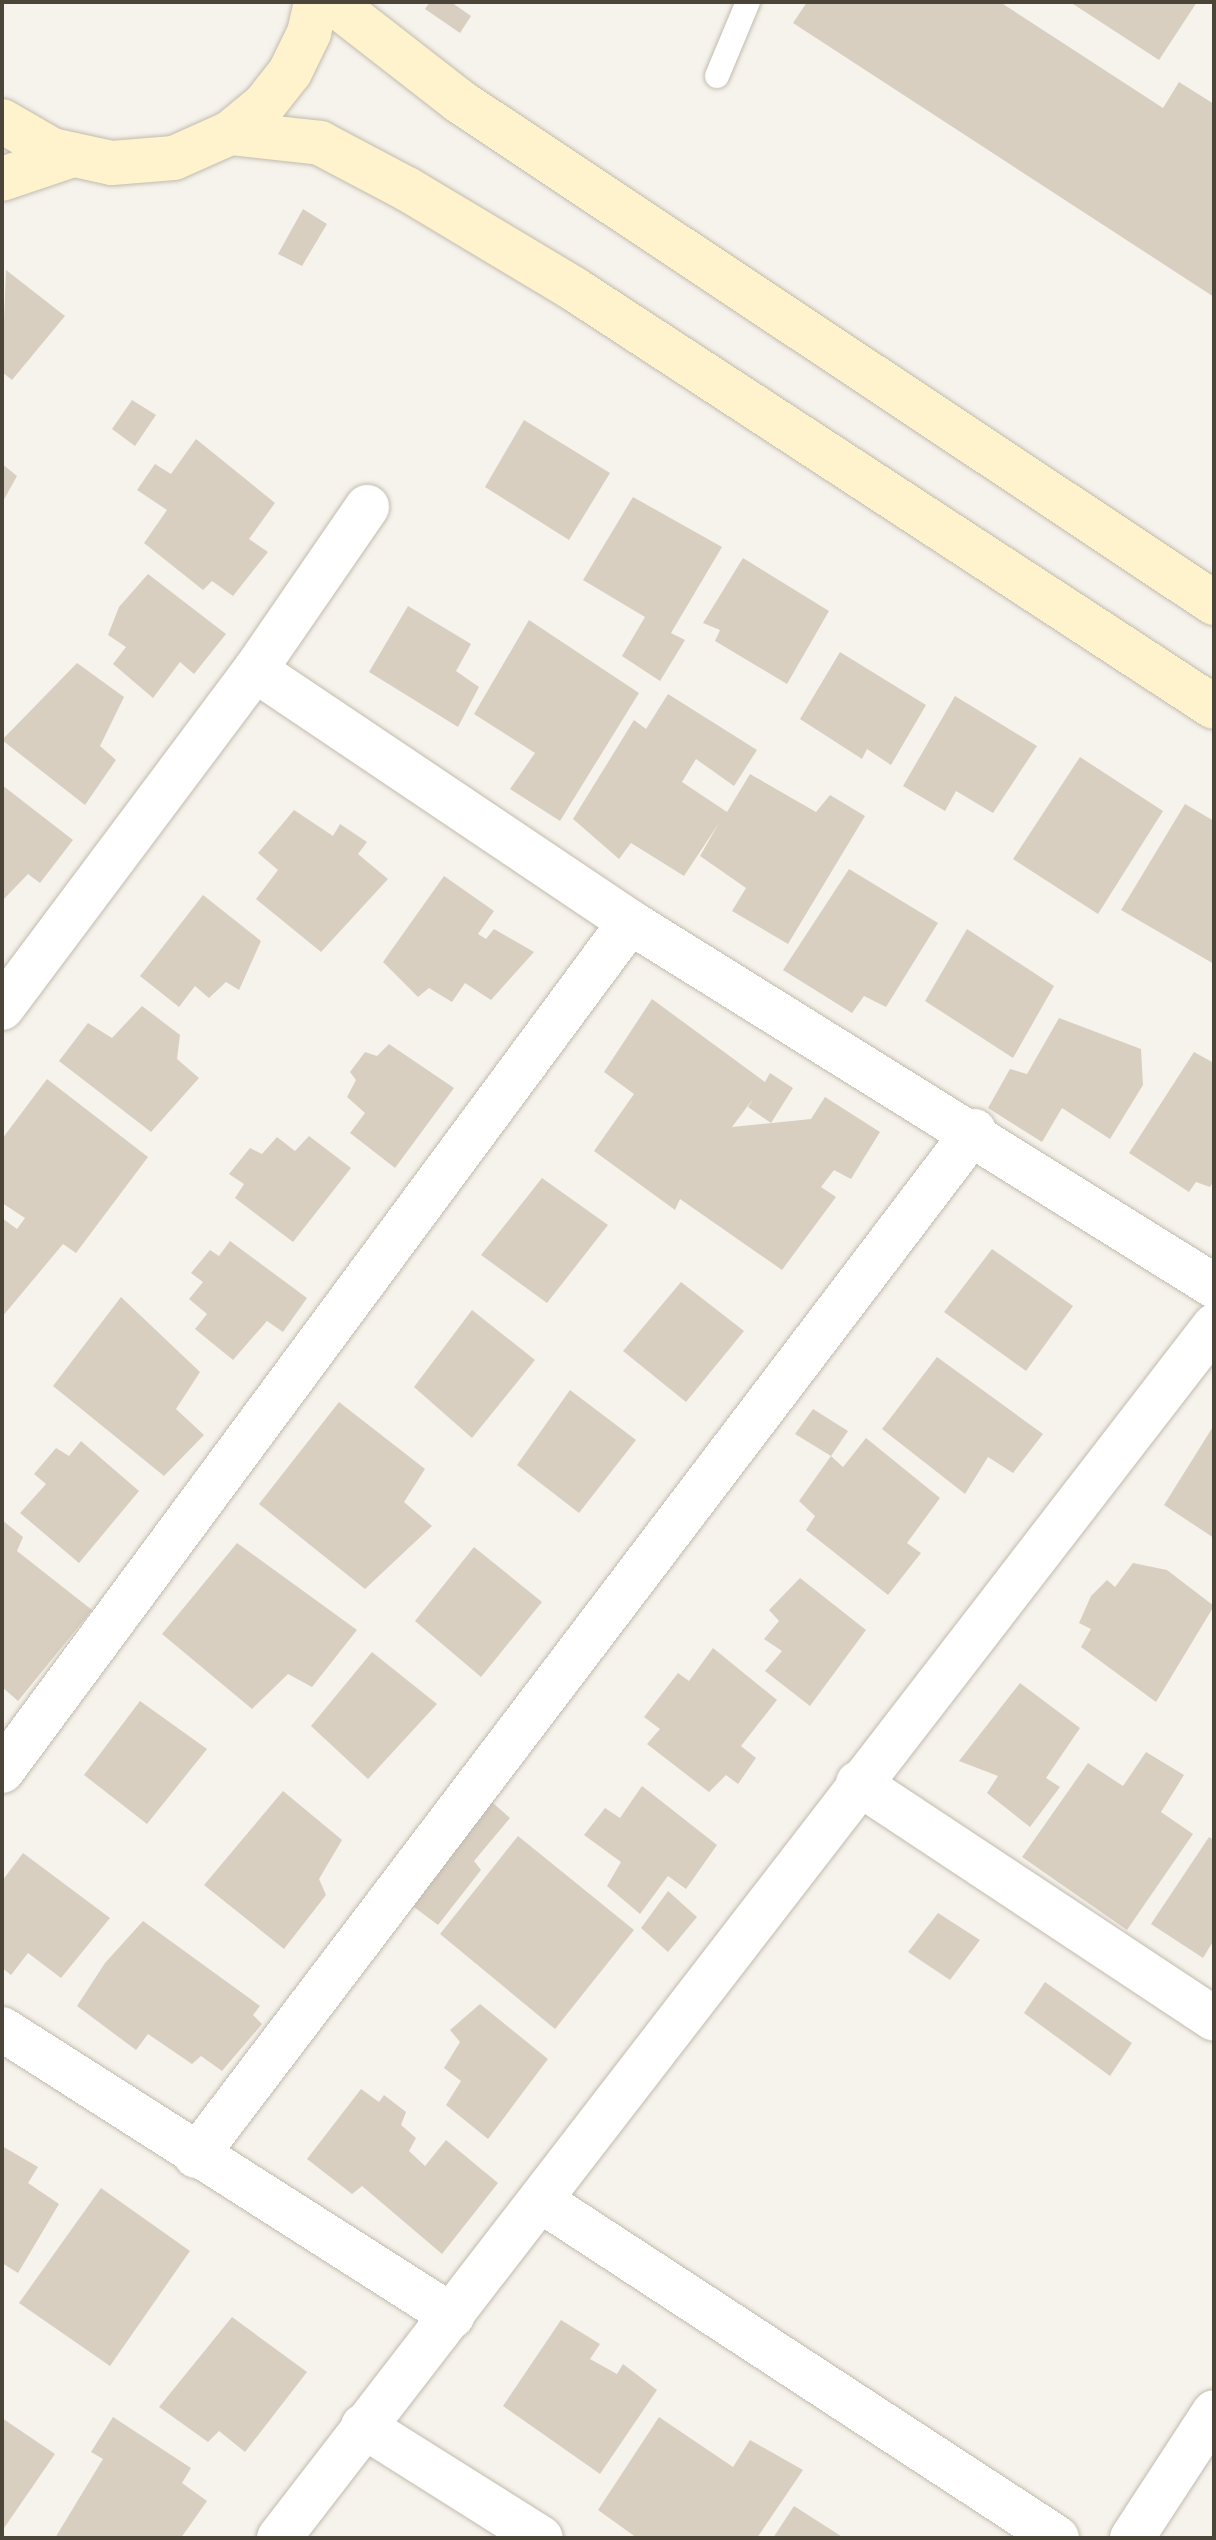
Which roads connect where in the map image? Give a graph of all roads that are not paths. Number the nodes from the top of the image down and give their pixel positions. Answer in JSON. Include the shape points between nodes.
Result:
{"nodes":[{"id":1,"x":316,"y":2,"type":"edge"},
{"id":2,"x":332,"y":2,"type":"edge"},
{"id":3,"x":748,"y":2,"type":"edge"},
{"id":4,"x":717,"y":76,"type":"dead end"},
{"id":5,"x":2,"y":121,"type":"edge"},
{"id":6,"x":230,"y":133,"type":"junction"},
{"id":7,"x":73,"y":155,"type":"junction"},
{"id":8,"x":2,"y":179,"type":"edge"},
{"id":9,"x":367,"y":507,"type":"dead end"},
{"id":10,"x":1214,"y":603,"type":"edge"},
{"id":11,"x":255,"y":670,"type":"junction"},
{"id":12,"x":1214,"y":707,"type":"edge"},
{"id":13,"x":630,"y":922,"type":"junction"},
{"id":14,"x":2,"y":1008,"type":"edge"},
{"id":15,"x":974,"y":1131,"type":"junction"},
{"id":16,"x":1214,"y":1286,"type":"edge"},
{"id":17,"x":1214,"y":1326,"type":"edge"},
{"id":18,"x":2,"y":1771,"type":"edge"},
{"id":19,"x":858,"y":1783,"type":"junction"},
{"id":20,"x":1214,"y":2019,"type":"edge"},
{"id":21,"x":2,"y":2029,"type":"edge"},
{"id":22,"x":196,"y":2156,"type":"junction"},
{"id":23,"x":543,"y":2202,"type":"junction"},
{"id":24,"x":452,"y":2316,"type":"junction"},
{"id":25,"x":1214,"y":2412,"type":"edge"},
{"id":26,"x":363,"y":2426,"type":"junction"},
{"id":27,"x":279,"y":2538,"type":"edge"},
{"id":28,"x":541,"y":2538,"type":"edge"},
{"id":29,"x":1057,"y":2538,"type":"edge"},
{"id":30,"x":1132,"y":2538,"type":"edge"}],
"edges":[{"from":1,"to":6,"type":"street","via":[[309,33],[290,72],[264,105]]},
{"from":2,"to":10,"type":"street","via":[[459,101]]},
{"from":3,"to":4,"type":"lane"},
{"from":5,"to":7,"type":"street","via":[[29,140]]},
{"from":6,"to":7,"type":"street","via":[[174,158],[112,163]]},
{"from":6,"to":12,"type":"street","via":[[320,143],[407,189],[574,289]]},
{"from":7,"to":8,"type":"street"},
{"from":9,"to":11,"type":"street"},
{"from":11,"to":13,"type":"street"},
{"from":11,"to":14,"type":"street"},
{"from":13,"to":15,"type":"street"},
{"from":13,"to":18,"type":"street"},
{"from":15,"to":16,"type":"street"},
{"from":15,"to":22,"type":"street"},
{"from":17,"to":19,"type":"street"},
{"from":19,"to":20,"type":"street"},
{"from":19,"to":23,"type":"street"},
{"from":21,"to":22,"type":"street"},
{"from":22,"to":24,"type":"street"},
{"from":23,"to":24,"type":"street"},
{"from":23,"to":29,"type":"street"},
{"from":24,"to":26,"type":"street"},
{"from":25,"to":30,"type":"street"},
{"from":26,"to":27,"type":"street"},
{"from":26,"to":28,"type":"street"}]}
